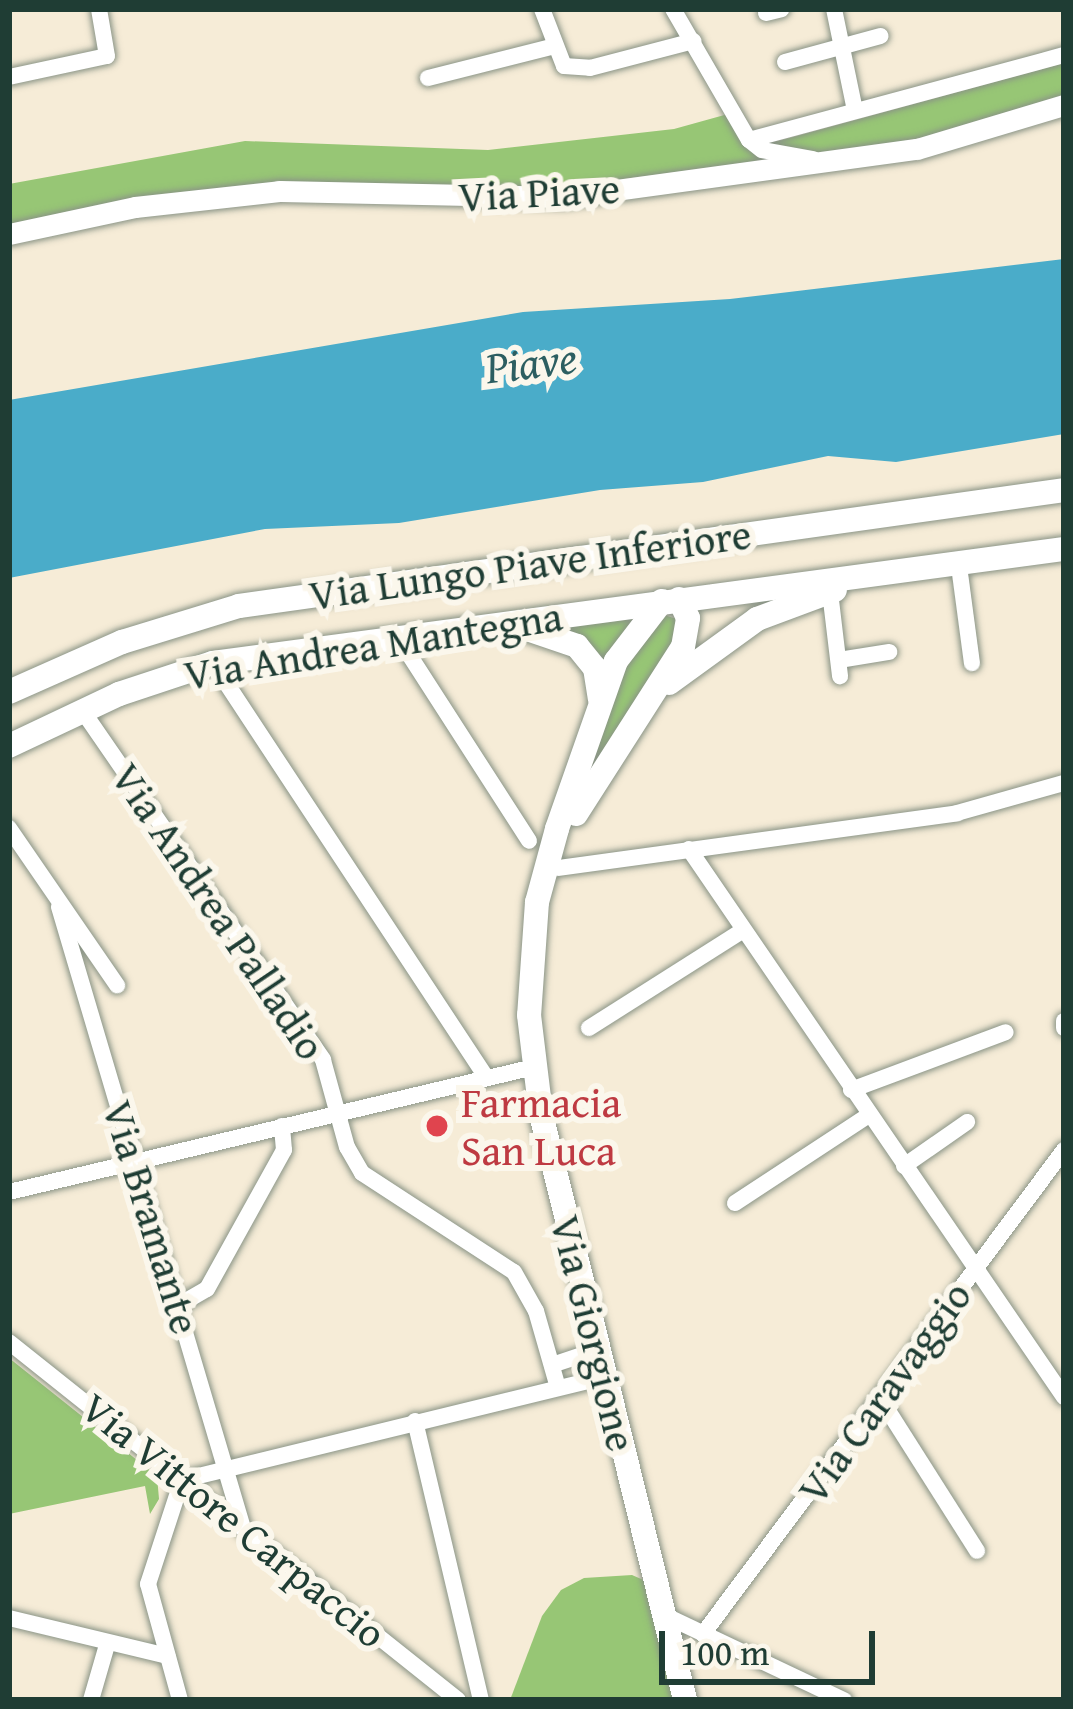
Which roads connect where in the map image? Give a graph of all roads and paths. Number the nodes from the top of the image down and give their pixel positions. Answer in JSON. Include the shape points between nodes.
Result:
{"nodes":[{"id":1,"x":99,"y":9,"type":"edge"},
{"id":2,"x":542,"y":9,"type":"edge"},
{"id":3,"x":674,"y":9,"type":"edge"},
{"id":4,"x":834,"y":9,"type":"edge"},
{"id":5,"x":881,"y":36,"type":"dead end"},
{"id":6,"x":694,"y":41,"type":"junction"},
{"id":7,"x":550,"y":47,"type":"junction"},
{"id":8,"x":838,"y":48,"type":"junction"},
{"id":9,"x":1064,"y":55,"type":"edge"},
{"id":10,"x":784,"y":62,"type":"dead end"},
{"id":11,"x":9,"y":77,"type":"edge"},
{"id":12,"x":428,"y":78,"type":"dead end"},
{"id":13,"x":1064,"y":105,"type":"edge"},
{"id":14,"x":855,"y":110,"type":"junction"},
{"id":15,"x":748,"y":140,"type":"junction"},
{"id":16,"x":832,"y":162,"type":"junction"},
{"id":17,"x":9,"y":234,"type":"edge"},
{"id":18,"x":1064,"y":490,"type":"edge"},
{"id":19,"x":1064,"y":549,"type":"edge"},
{"id":20,"x":959,"y":566,"type":"junction"},
{"id":21,"x":883,"y":575,"type":"junction"},
{"id":22,"x":830,"y":592,"type":"junction"},
{"id":23,"x":671,"y":600,"type":"junction"},
{"id":24,"x":495,"y":626,"type":"junction"},
{"id":25,"x":400,"y":639,"type":"junction"},
{"id":26,"x":890,"y":652,"type":"dead end"},
{"id":27,"x":972,"y":663,"type":"dead end"},
{"id":28,"x":213,"y":664,"type":"junction"},
{"id":29,"x":9,"y":692,"type":"edge"},
{"id":30,"x":600,"y":704,"type":"junction"},
{"id":31,"x":82,"y":710,"type":"junction"},
{"id":32,"x":630,"y":724,"type":"junction"},
{"id":33,"x":9,"y":746,"type":"edge"},
{"id":34,"x":1064,"y":783,"type":"edge"},
{"id":35,"x":9,"y":828,"type":"edge"},
{"id":36,"x":530,"y":841,"type":"dead end"},
{"id":37,"x":689,"y":849,"type":"junction"},
{"id":38,"x":558,"y":868,"type":"junction"},
{"id":39,"x":58,"y":907,"type":"junction"},
{"id":40,"x":742,"y":931,"type":"junction"},
{"id":41,"x":529,"y":962,"type":"junction"},
{"id":42,"x":117,"y":985,"type":"dead end"},
{"id":43,"x":589,"y":1028,"type":"dead end"},
{"id":44,"x":1006,"y":1032,"type":"dead end"},
{"id":45,"x":534,"y":1067,"type":"junction"},
{"id":46,"x":485,"y":1076,"type":"junction"},
{"id":47,"x":851,"y":1090,"type":"junction"},
{"id":48,"x":338,"y":1112,"type":"junction"},
{"id":49,"x":868,"y":1115,"type":"junction"},
{"id":50,"x":967,"y":1122,"type":"dead end"},
{"id":51,"x":282,"y":1126,"type":"junction"},
{"id":52,"x":1064,"y":1150,"type":"edge"},
{"id":53,"x":135,"y":1163,"type":"junction"},
{"id":54,"x":904,"y":1166,"type":"junction"},
{"id":55,"x":9,"y":1192,"type":"edge"},
{"id":56,"x":735,"y":1203,"type":"dead end"},
{"id":57,"x":974,"y":1269,"type":"junction"},
{"id":58,"x":179,"y":1305,"type":"junction"},
{"id":59,"x":9,"y":1342,"type":"edge"},
{"id":60,"x":597,"y":1349,"type":"junction"},
{"id":61,"x":555,"y":1374,"type":"junction"},
{"id":62,"x":605,"y":1377,"type":"junction"},
{"id":63,"x":1064,"y":1397,"type":"edge"},
{"id":64,"x":880,"y":1398,"type":"junction"},
{"id":65,"x":415,"y":1421,"type":"junction"},
{"id":66,"x":226,"y":1466,"type":"junction"},
{"id":67,"x":182,"y":1480,"type":"junction"},
{"id":68,"x":243,"y":1528,"type":"junction"},
{"id":69,"x":977,"y":1551,"type":"dead end"},
{"id":70,"x":666,"y":1616,"type":"junction"},
{"id":71,"x":9,"y":1618,"type":"edge"},
{"id":72,"x":704,"y":1634,"type":"junction"},
{"id":73,"x":107,"y":1645,"type":"junction"},
{"id":74,"x":166,"y":1656,"type":"junction"},
{"id":75,"x":91,"y":1700,"type":"edge"},
{"id":76,"x":180,"y":1700,"type":"edge"},
{"id":77,"x":458,"y":1700,"type":"edge"},
{"id":78,"x":481,"y":1700,"type":"edge"},
{"id":79,"x":686,"y":1700,"type":"edge"},
{"id":80,"x":844,"y":1700,"type":"edge"}],
"edges":[{"from":1,"to":11,"type":"street","via":[[107,56]]},
{"from":2,"to":7,"type":"street"},
{"from":3,"to":6,"type":"street"},
{"from":4,"to":8,"type":"street"},
{"from":5,"to":8,"type":"street"},
{"from":6,"to":7,"type":"street","via":[[577,69],[564,67]]},
{"from":6,"to":15,"type":"street"},
{"from":7,"to":12,"type":"street"},
{"from":8,"to":10,"type":"street"},
{"from":8,"to":14,"type":"street"},
{"from":9,"to":14,"type":"street"},
{"from":13,"to":16,"type":"street","name":"Via Piave","via":[[962,139]]},
{"from":14,"to":15,"type":"street"},
{"from":15,"to":16,"type":"street"},
{"from":16,"to":17,"type":"street","name":"Via Piave","via":[[566,196],[279,191],[135,207]]},
{"from":18,"to":29,"type":"main road","name":"Via Lungo Piave Inferiore","via":[[239,607],[122,642]]},
{"from":19,"to":20,"type":"main road","name":"Via Giorgione"},
{"from":20,"to":21,"type":"main road","name":"Via Giorgione"},
{"from":20,"to":27,"type":"street"},
{"from":21,"to":22,"type":"main road","name":"Via Giorgione"},
{"from":21,"to":23,"type":"main road","name":"Via Giorgione"},
{"from":22,"to":26,"type":"street","via":[[839,668]]},
{"from":22,"to":32,"type":"main road","name":"Via Giorgione","via":[[722,639]]},
{"from":23,"to":24,"type":"main road","name":"Via Andrea Mantegna"},
{"from":23,"to":30,"type":"main road","name":"Via Giorgione","via":[[631,634]]},
{"from":23,"to":32,"type":"main road","name":"Via Giorgione","via":[[688,618],[683,646]]},
{"from":24,"to":25,"type":"main road","name":"Via Andrea Mantegna"},
{"from":24,"to":30,"type":"main road","via":[[568,638],[596,668]]},
{"from":25,"to":28,"type":"main road","name":"Via Andrea Mantegna"},
{"from":25,"to":36,"type":"street"},
{"from":28,"to":31,"type":"main road","name":"Via Andrea Mantegna"},
{"from":28,"to":46,"type":"street"},
{"from":30,"to":41,"type":"main road","name":"Via Giorgione","via":[[545,867]]},
{"from":31,"to":33,"type":"main road","name":"Via Andrea Mantegna"},
{"from":31,"to":48,"type":"street","name":"Via Andrea Palladio","via":[[323,1060]]},
{"from":32,"to":38,"type":"main road","name":"Via Giorgione","via":[[580,801]]},
{"from":34,"to":37,"type":"street","via":[[957,813]]},
{"from":35,"to":39,"type":"street"},
{"from":37,"to":38,"type":"street"},
{"from":37,"to":40,"type":"street"},
{"from":38,"to":41,"type":"main road","name":"Via Giorgione"},
{"from":39,"to":42,"type":"street"},
{"from":39,"to":53,"type":"street","name":"Via Bramante"},
{"from":40,"to":43,"type":"street"},
{"from":40,"to":47,"type":"street"},
{"from":41,"to":45,"type":"main road","name":"Via Giorgione"},
{"from":44,"to":47,"type":"street"},
{"from":45,"to":46,"type":"street"},
{"from":45,"to":60,"type":"main road","name":"Via Giorgione"},
{"from":46,"to":48,"type":"street"},
{"from":47,"to":49,"type":"street"},
{"from":48,"to":51,"type":"street"},
{"from":48,"to":61,"type":"street","name":"Via Andrea Palladio","via":[[362,1173],[514,1272]]},
{"from":49,"to":54,"type":"street"},
{"from":49,"to":56,"type":"street"},
{"from":50,"to":54,"type":"street"},
{"from":51,"to":53,"type":"street"},
{"from":51,"to":58,"type":"street","via":[[284,1150],[207,1289]]},
{"from":52,"to":57,"type":"street","name":"Via Caravaggio"},
{"from":53,"to":55,"type":"street"},
{"from":53,"to":58,"type":"street","name":"Via Bramante"},
{"from":54,"to":57,"type":"street"},
{"from":57,"to":63,"type":"street"},
{"from":57,"to":64,"type":"street","name":"Via Caravaggio"},
{"from":58,"to":66,"type":"street","name":"Via Bramante"},
{"from":59,"to":67,"type":"street","name":"Via Vittore Carpaccio"},
{"from":60,"to":61,"type":"street"},
{"from":60,"to":62,"type":"main road","name":"Via Giorgione"},
{"from":61,"to":62,"type":"street"},
{"from":61,"to":65,"type":"street"},
{"from":62,"to":70,"type":"main road","name":"Via Giorgione"},
{"from":64,"to":69,"type":"street"},
{"from":64,"to":72,"type":"street","name":"Via Caravaggio"},
{"from":65,"to":66,"type":"street"},
{"from":65,"to":78,"type":"street"},
{"from":66,"to":67,"type":"street"},
{"from":66,"to":68,"type":"street","name":"Via Bramante"},
{"from":67,"to":68,"type":"street","name":"Via Vittore Carpaccio"},
{"from":67,"to":74,"type":"street","via":[[148,1583]]},
{"from":68,"to":77,"type":"street","name":"Via Vittore Carpaccio"},
{"from":70,"to":72,"type":"street"},
{"from":70,"to":79,"type":"main road","name":"Via Giorgione"},
{"from":71,"to":73,"type":"street"},
{"from":72,"to":80,"type":"street"},
{"from":73,"to":74,"type":"street"},
{"from":73,"to":75,"type":"street"},
{"from":74,"to":76,"type":"street"}]}
